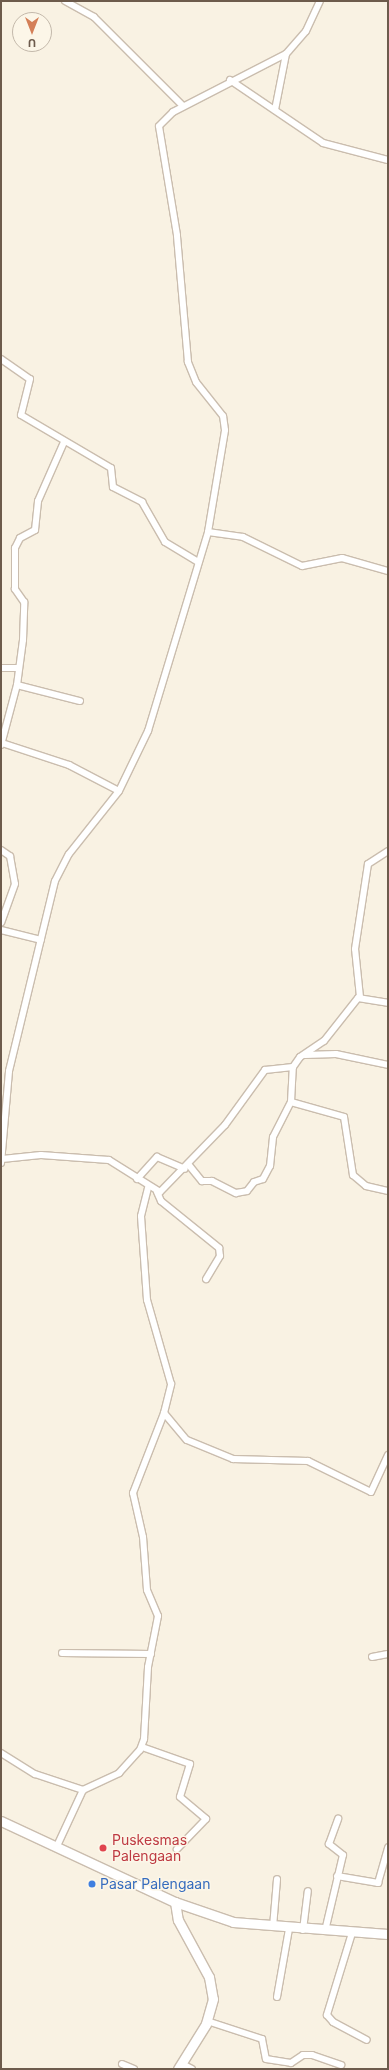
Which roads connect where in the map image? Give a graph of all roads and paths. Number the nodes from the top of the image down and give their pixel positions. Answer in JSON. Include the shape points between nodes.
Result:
{"nodes":[{"id":1,"x":65,"y":1,"type":"edge"},
{"id":2,"x":320,"y":1,"type":"edge"},
{"id":3,"x":286,"y":54,"type":"junction"},
{"id":4,"x":230,"y":80,"type":"junction"},
{"id":5,"x":183,"y":106,"type":"junction"},
{"id":6,"x":275,"y":110,"type":"junction"},
{"id":7,"x":388,"y":160,"type":"edge"},
{"id":8,"x":1,"y":358,"type":"edge"},
{"id":9,"x":64,"y":442,"type":"junction"},
{"id":10,"x":208,"y":532,"type":"junction"},
{"id":11,"x":198,"y":562,"type":"junction"},
{"id":12,"x":388,"y":571,"type":"edge"},
{"id":13,"x":1,"y":668,"type":"edge"},
{"id":14,"x":19,"y":668,"type":"junction"},
{"id":15,"x":17,"y":685,"type":"junction"},
{"id":16,"x":80,"y":701,"type":"dead end"},
{"id":17,"x":1,"y":744,"type":"edge"},
{"id":18,"x":119,"y":791,"type":"junction"},
{"id":19,"x":1,"y":850,"type":"edge"},
{"id":20,"x":388,"y":851,"type":"edge"},
{"id":21,"x":1,"y":923,"type":"edge"},
{"id":22,"x":1,"y":930,"type":"edge"},
{"id":23,"x":41,"y":940,"type":"junction"},
{"id":24,"x":360,"y":997,"type":"junction"},
{"id":25,"x":388,"y":1003,"type":"edge"},
{"id":26,"x":302,"y":1055,"type":"junction"},
{"id":27,"x":388,"y":1065,"type":"edge"},
{"id":28,"x":293,"y":1067,"type":"junction"},
{"id":29,"x":291,"y":1102,"type":"junction"},
{"id":30,"x":1,"y":1161,"type":"edge"},
{"id":31,"x":187,"y":1166,"type":"junction"},
{"id":32,"x":137,"y":1178,"type":"junction"},
{"id":33,"x":148,"y":1187,"type":"junction"},
{"id":34,"x":388,"y":1191,"type":"edge"},
{"id":35,"x":157,"y":1192,"type":"junction"},
{"id":36,"x":206,"y":1279,"type":"dead end"},
{"id":37,"x":164,"y":1413,"type":"junction"},
{"id":38,"x":387,"y":1459,"type":"edge"},
{"id":39,"x":62,"y":1653,"type":"dead end"},
{"id":40,"x":151,"y":1654,"type":"junction"},
{"id":41,"x":388,"y":1654,"type":"edge"},
{"id":42,"x":372,"y":1656,"type":"dead end"},
{"id":43,"x":142,"y":1747,"type":"junction"},
{"id":44,"x":1,"y":1753,"type":"edge"},
{"id":45,"x":83,"y":1790,"type":"junction"},
{"id":46,"x":338,"y":1820,"type":"dead end"},
{"id":47,"x":1,"y":1822,"type":"edge"},
{"id":48,"x":57,"y":1846,"type":"junction"},
{"id":49,"x":388,"y":1847,"type":"edge"},
{"id":50,"x":177,"y":1849,"type":"dead end"},
{"id":51,"x":337,"y":1876,"type":"junction"},
{"id":52,"x":277,"y":1879,"type":"dead end"},
{"id":53,"x":308,"y":1891,"type":"dead end"},
{"id":54,"x":175,"y":1902,"type":"junction"},
{"id":55,"x":273,"y":1927,"type":"junction"},
{"id":56,"x":289,"y":1929,"type":"junction"},
{"id":57,"x":303,"y":1930,"type":"junction"},
{"id":58,"x":324,"y":1931,"type":"junction"},
{"id":59,"x":352,"y":1933,"type":"junction"},
{"id":60,"x":388,"y":1934,"type":"edge"},
{"id":61,"x":277,"y":1997,"type":"dead end"},
{"id":62,"x":207,"y":2021,"type":"junction"},
{"id":63,"x":367,"y":2040,"type":"dead end"},
{"id":64,"x":122,"y":2064,"type":"dead end"},
{"id":65,"x":341,"y":2065,"type":"dead end"},
{"id":66,"x":180,"y":2066,"type":"edge"},
{"id":67,"x":134,"y":2069,"type":"edge"},
{"id":68,"x":192,"y":2069,"type":"edge"}],
"edges":[{"from":1,"to":5,"type":"street","via":[[94,17]]},
{"from":2,"to":3,"type":"street","via":[[306,30]]},
{"from":3,"to":4,"type":"street"},
{"from":3,"to":6,"type":"street","via":[[275,97]]},
{"from":4,"to":5,"type":"street"},
{"from":4,"to":6,"type":"street"},
{"from":5,"to":10,"type":"street","via":[[164,119],[159,133],[177,235],[188,362],[196,382],[217,407],[225,425]]},
{"from":6,"to":7,"type":"street","via":[[323,143]]},
{"from":8,"to":9,"type":"street","via":[[30,379],[22,415]]},
{"from":9,"to":11,"type":"street","via":[[111,468],[113,487],[142,502],[165,542]]},
{"from":9,"to":14,"type":"street","via":[[38,501],[35,530],[20,538],[15,548],[15,590],[24,602]]},
{"from":10,"to":11,"type":"street"},
{"from":10,"to":12,"type":"street","via":[[243,537],[302,566],[336,557]]},
{"from":11,"to":18,"type":"street","via":[[152,721]]},
{"from":13,"to":14,"type":"street"},
{"from":14,"to":15,"type":"street"},
{"from":15,"to":16,"type":"street"},
{"from":15,"to":17,"type":"street"},
{"from":17,"to":18,"type":"street","via":[[69,765]]},
{"from":18,"to":23,"type":"street","via":[[60,868]]},
{"from":19,"to":21,"type":"street","via":[[10,856],[15,884]]},
{"from":20,"to":24,"type":"street","via":[[368,864],[355,950]]},
{"from":22,"to":23,"type":"street"},
{"from":23,"to":30,"type":"street","via":[[9,1071]]},
{"from":24,"to":25,"type":"street"},
{"from":24,"to":26,"type":"street","via":[[324,1041]]},
{"from":26,"to":27,"type":"street","via":[[336,1054]]},
{"from":26,"to":28,"type":"street"},
{"from":28,"to":29,"type":"street"},
{"from":28,"to":31,"type":"street","via":[[264,1070],[225,1125]]},
{"from":29,"to":31,"type":"street","via":[[273,1137],[268,1171],[247,1191],[233,1192],[212,1181],[202,1181]]},
{"from":29,"to":34,"type":"street","via":[[344,1117],[353,1175],[366,1186]]},
{"from":30,"to":32,"type":"street","via":[[41,1155],[109,1160]]},
{"from":31,"to":32,"type":"street","via":[[157,1157]]},
{"from":31,"to":35,"type":"street"},
{"from":32,"to":33,"type":"street"},
{"from":33,"to":35,"type":"street"},
{"from":33,"to":37,"type":"street","via":[[141,1208],[142,1247],[149,1306],[171,1376]]},
{"from":35,"to":36,"type":"street","via":[[161,1201],[215,1242],[219,1248],[220,1256]]},
{"from":37,"to":38,"type":"street","via":[[187,1440],[233,1459],[308,1461],[371,1492]]},
{"from":37,"to":40,"type":"street","via":[[133,1499],[143,1537],[147,1590],[158,1616]]},
{"from":39,"to":40,"type":"street"},
{"from":40,"to":43,"type":"street"},
{"from":41,"to":42,"type":"street"},
{"from":43,"to":45,"type":"street","via":[[119,1773]]},
{"from":43,"to":50,"type":"street","via":[[190,1764],[180,1797],[206,1819]]},
{"from":44,"to":45,"type":"street","via":[[35,1774]]},
{"from":45,"to":48,"type":"street"},
{"from":46,"to":51,"type":"street","via":[[329,1844],[343,1854]]},
{"from":47,"to":48,"type":"street"},
{"from":48,"to":54,"type":"street"},
{"from":49,"to":51,"type":"street","via":[[378,1883]]},
{"from":51,"to":58,"type":"street"},
{"from":52,"to":55,"type":"street"},
{"from":53,"to":57,"type":"street"},
{"from":54,"to":55,"type":"street","via":[[233,1922]]},
{"from":54,"to":62,"type":"street","via":[[180,1925],[210,1981],[213,2003]]},
{"from":55,"to":56,"type":"street"},
{"from":56,"to":57,"type":"street"},
{"from":56,"to":61,"type":"street"},
{"from":57,"to":58,"type":"street"},
{"from":58,"to":59,"type":"street"},
{"from":59,"to":60,"type":"street"},
{"from":59,"to":63,"type":"street","via":[[328,2015],[333,2022]]},
{"from":62,"to":65,"type":"street","via":[[262,2038],[266,2059],[291,2063],[303,2055],[312,2055]]},
{"from":62,"to":66,"type":"street"},
{"from":64,"to":67,"type":"street"},
{"from":66,"to":68,"type":"street"}]}
